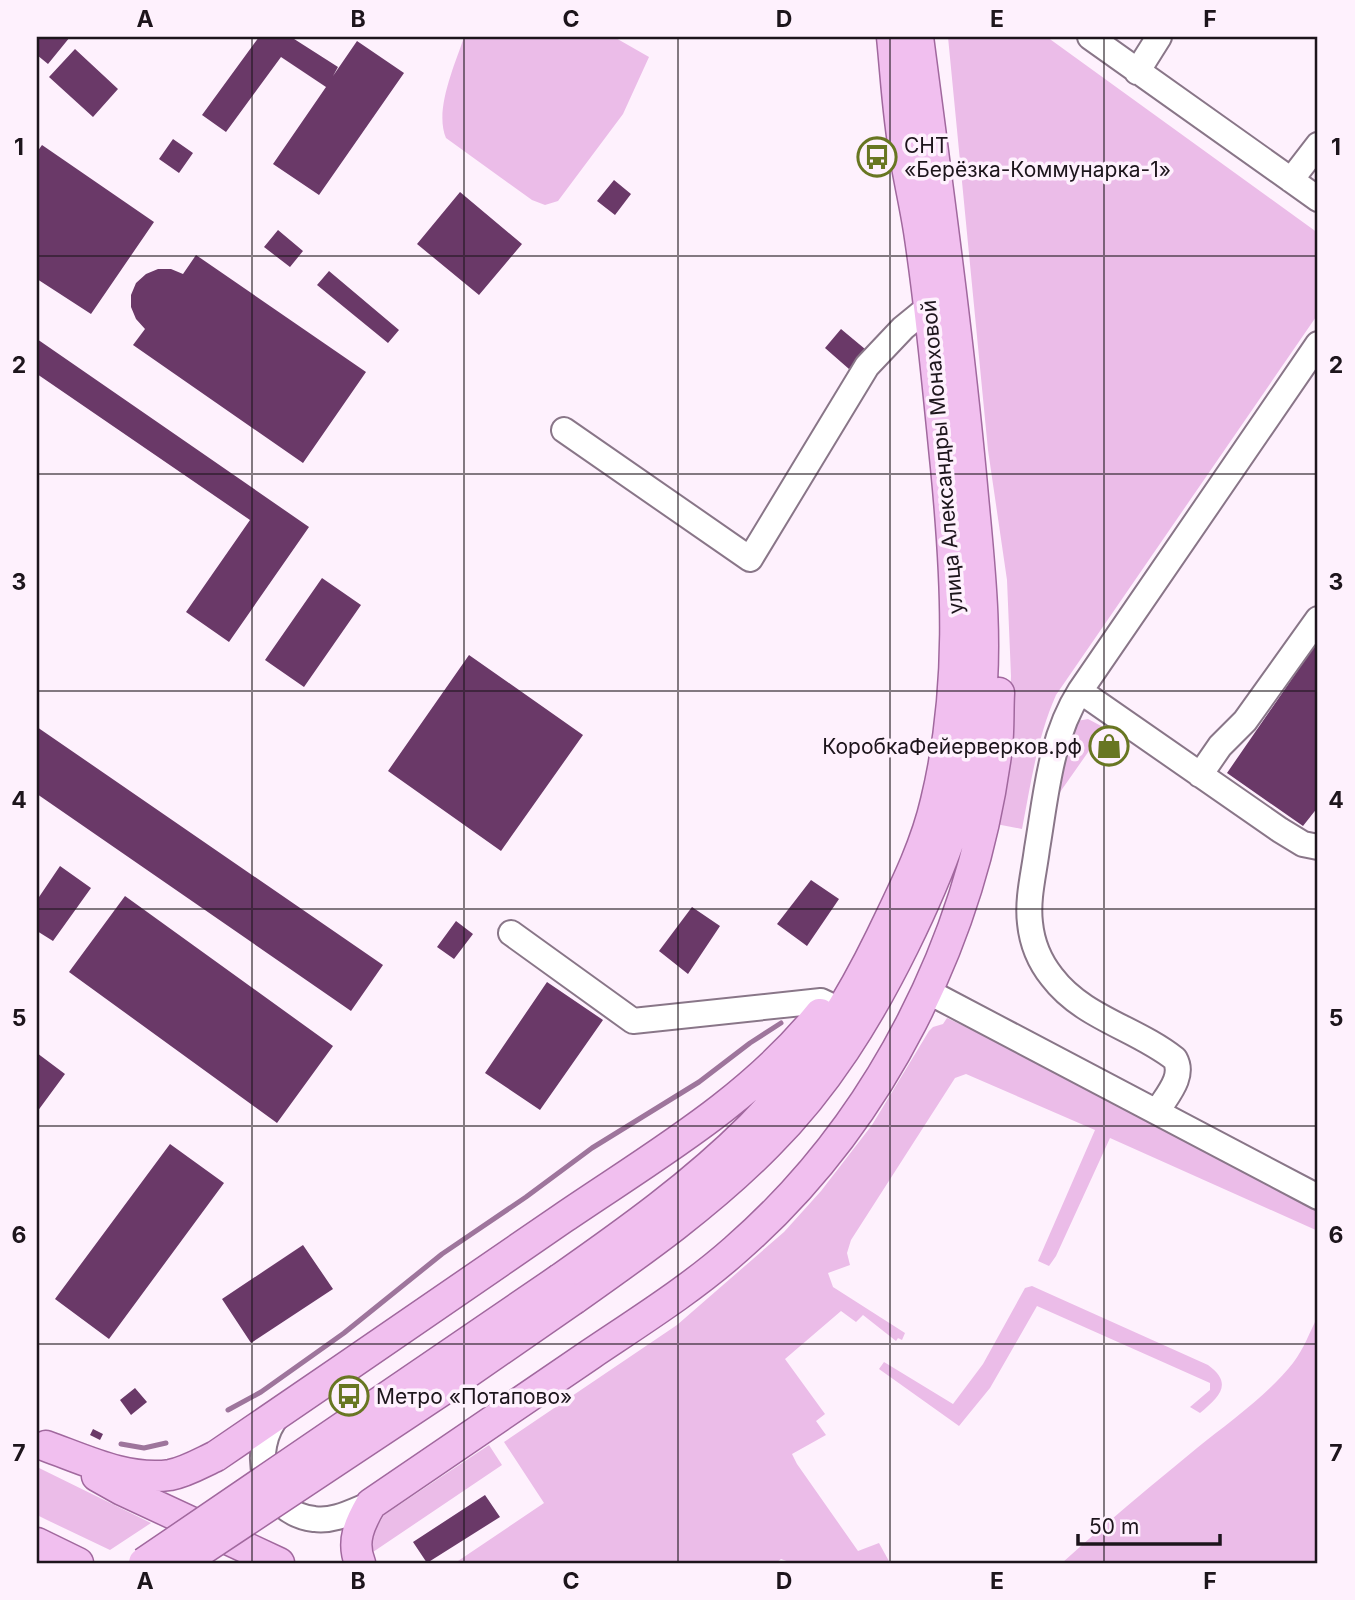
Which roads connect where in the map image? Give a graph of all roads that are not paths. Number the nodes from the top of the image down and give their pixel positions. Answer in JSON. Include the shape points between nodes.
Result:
{"nodes":[{"id":1,"x":892,"y":37,"type":"edge"},
{"id":2,"x":918,"y":37,"type":"edge"},
{"id":3,"x":933,"y":37,"type":"edge"},
{"id":4,"x":1090,"y":37,"type":"edge"},
{"id":5,"x":1159,"y":37,"type":"edge"},
{"id":6,"x":922,"y":69,"type":"junction"},
{"id":7,"x":1138,"y":72,"type":"junction"},
{"id":8,"x":1318,"y":145,"type":"edge"},
{"id":9,"x":1291,"y":180,"type":"junction"},
{"id":10,"x":1318,"y":199,"type":"edge"},
{"id":11,"x":929,"y":306,"type":"junction"},
{"id":12,"x":1318,"y":344,"type":"edge"},
{"id":13,"x":564,"y":430,"type":"dead end"},
{"id":14,"x":979,"y":551,"type":"junction"},
{"id":15,"x":1318,"y":619,"type":"edge"},
{"id":16,"x":1080,"y":691,"type":"junction"},
{"id":17,"x":1200,"y":775,"type":"junction"},
{"id":18,"x":1318,"y":847,"type":"edge"},
{"id":19,"x":511,"y":933,"type":"dead end"},
{"id":20,"x":927,"y":991,"type":"junction"},
{"id":21,"x":835,"y":1007,"type":"junction"},
{"id":22,"x":1157,"y":1112,"type":"junction"},
{"id":23,"x":1318,"y":1197,"type":"edge"},
{"id":24,"x":567,"y":1289,"type":"junction"},
{"id":25,"x":281,"y":1411,"type":"junction"},
{"id":26,"x":41,"y":1444,"type":"edge"},
{"id":27,"x":371,"y":1504,"type":"junction"},
{"id":28,"x":37,"y":1543,"type":"edge"},
{"id":29,"x":78,"y":1563,"type":"edge"},
{"id":30,"x":144,"y":1563,"type":"edge"},
{"id":31,"x":182,"y":1563,"type":"edge"},
{"id":32,"x":279,"y":1563,"type":"edge"},
{"id":33,"x":360,"y":1563,"type":"edge"}],
"edges":[{"from":1,"to":11,"type":"main road","name":"улица Александры Монаховой","via":[[904,154]]},
{"from":2,"to":6,"type":"main road","name":"улица Александры Монаховой"},
{"from":3,"to":6,"type":"main road"},
{"from":4,"to":7,"type":"street"},
{"from":5,"to":7,"type":"street"},
{"from":6,"to":14,"type":"main road","name":"улица Александры Монаховой","via":[[955,318]]},
{"from":7,"to":9,"type":"street"},
{"from":8,"to":9,"type":"street"},
{"from":9,"to":10,"type":"street"},
{"from":11,"to":13,"type":"street","via":[[867,366],[750,559]]},
{"from":11,"to":21,"type":"main road","name":"улица Александры Монаховой","via":[[954,548],[955,671],[949,736],[936,805],[909,881]]},
{"from":12,"to":16,"type":"street"},
{"from":14,"to":20,"type":"main road","via":[[994,615],[1000,674],[997,745],[972,870]]},
{"from":14,"to":24,"type":"main road","name":"улица Александры Монаховой","via":[[983,671],[971,765],[931,891],[883,989],[818,1088],[770,1143],[677,1224]]},
{"from":15,"to":17,"type":"street"},
{"from":16,"to":17,"type":"street"},
{"from":16,"to":22,"type":"street","via":[[1054,750],[1029,909],[1032,938],[1052,977],[1077,1002],[1175,1059],[1177,1079]]},
{"from":17,"to":18,"type":"street","via":[[1280,830]]},
{"from":19,"to":21,"type":"street","via":[[633,1021],[793,1002],[821,1001]]},
{"from":20,"to":22,"type":"street"},
{"from":20,"to":27,"type":"main road","via":[[865,1102],[815,1169],[766,1222],[700,1280]]},
{"from":21,"to":24,"type":"main road","name":"улица Александры Монаховой","via":[[799,1073],[752,1126]]},
{"from":21,"to":25,"type":"main road","via":[[740,1095],[679,1142]]},
{"from":22,"to":23,"type":"street"},
{"from":24,"to":30,"type":"main road","name":"улица Александры Монаховой","bridge":true},
{"from":24,"to":31,"type":"main road","name":"улица Александры Монаховой","bridge":true,"via":[[433,1397]]},
{"from":25,"to":26,"type":"main road","via":[[216,1456],[169,1475],[115,1471]]},
{"from":25,"to":27,"type":"street","via":[[267,1431],[262,1455],[266,1480],[279,1501],[300,1515],[323,1520]]},
{"from":26,"to":32,"type":"main road","via":[[122,1490]]},
{"from":27,"to":33,"type":"main road","via":[[356,1541]]},
{"from":28,"to":29,"type":"main road"}]}
